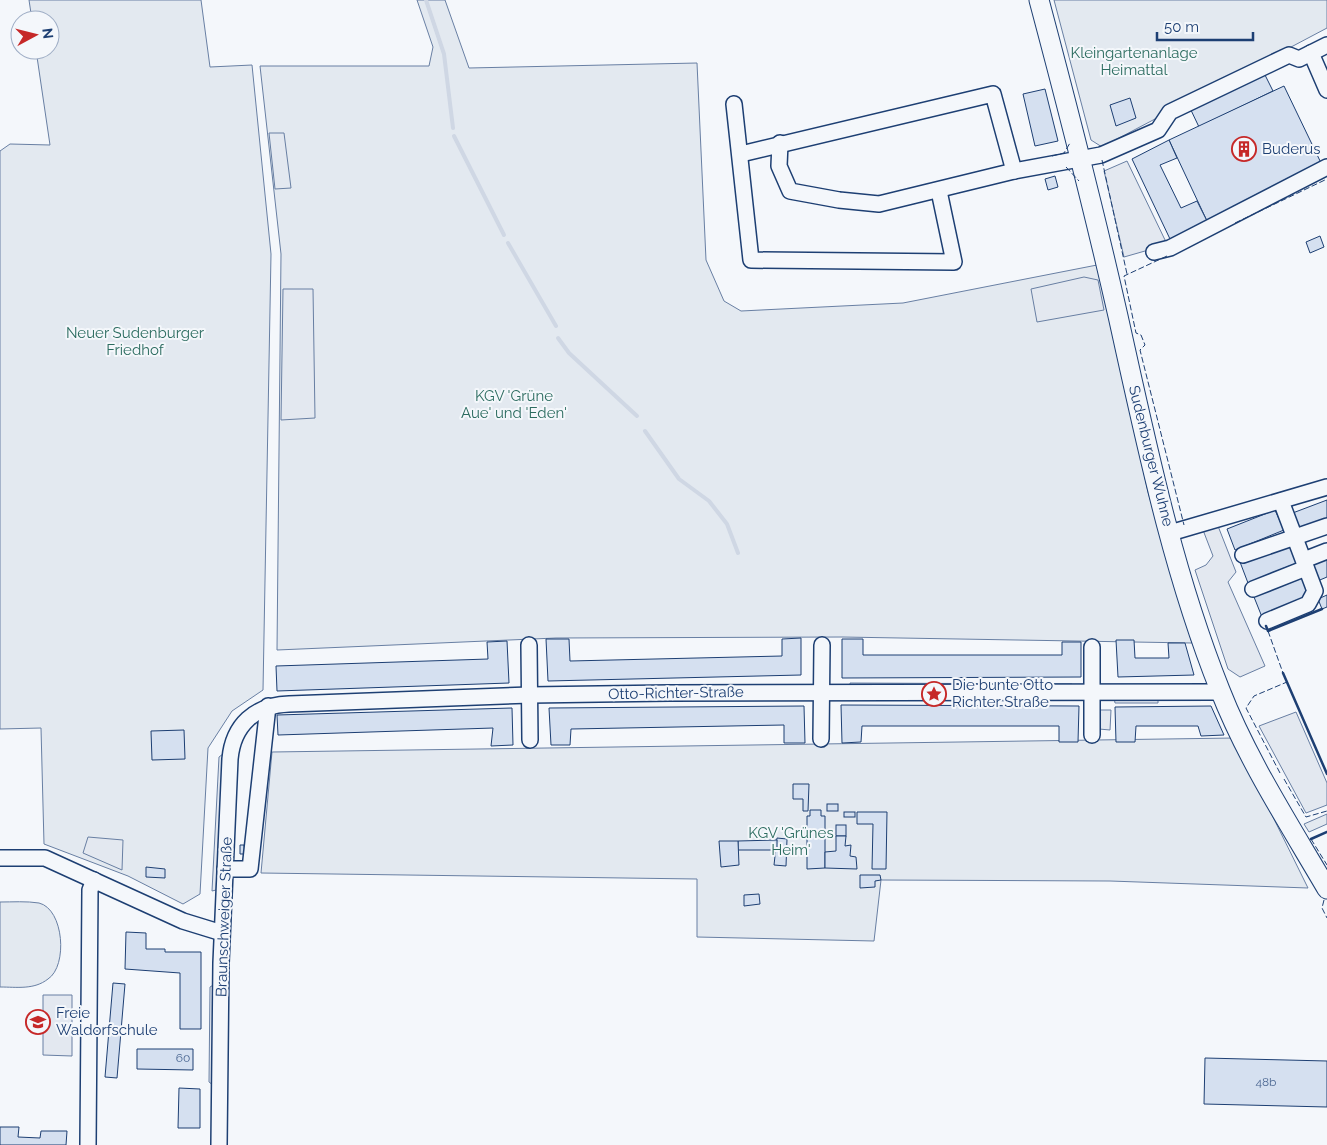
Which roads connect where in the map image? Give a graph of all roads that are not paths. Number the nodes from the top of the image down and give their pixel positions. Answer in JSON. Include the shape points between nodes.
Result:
{"nodes":[{"id":1,"x":1039,"y":0,"type":"edge"},
{"id":2,"x":1327,"y":45,"type":"edge"},
{"id":3,"x":1310,"y":54,"type":"junction"},
{"id":4,"x":1327,"y":90,"type":"edge"},
{"id":5,"x":734,"y":104,"type":"dead end"},
{"id":6,"x":780,"y":143,"type":"junction"},
{"id":7,"x":741,"y":154,"type":"junction"},
{"id":8,"x":1081,"y":158,"type":"junction"},
{"id":9,"x":1327,"y":167,"type":"edge"},
{"id":10,"x":1014,"y":171,"type":"junction"},
{"id":11,"x":939,"y":191,"type":"junction"},
{"id":12,"x":1154,"y":252,"type":"dead end"},
{"id":13,"x":1327,"y":487,"type":"edge"},
{"id":14,"x":1281,"y":501,"type":"junction"},
{"id":15,"x":1327,"y":526,"type":"edge"},
{"id":16,"x":1170,"y":533,"type":"junction"},
{"id":17,"x":1294,"y":536,"type":"junction"},
{"id":18,"x":1327,"y":551,"type":"edge"},
{"id":19,"x":1242,"y":555,"type":"dead end"},
{"id":20,"x":1305,"y":564,"type":"junction"},
{"id":21,"x":1253,"y":589,"type":"dead end"},
{"id":22,"x":1321,"y":589,"type":"edge"},
{"id":23,"x":1267,"y":621,"type":"dead end"},
{"id":24,"x":529,"y":645,"type":"dead end"},
{"id":25,"x":822,"y":645,"type":"dead end"},
{"id":26,"x":1092,"y":647,"type":"dead end"},
{"id":27,"x":822,"y":692,"type":"junction"},
{"id":28,"x":1221,"y":692,"type":"junction"},
{"id":29,"x":1092,"y":694,"type":"junction"},
{"id":30,"x":530,"y":695,"type":"junction"},
{"id":31,"x":268,"y":706,"type":"junction"},
{"id":32,"x":1092,"y":735,"type":"dead end"},
{"id":33,"x":821,"y":739,"type":"dead end"},
{"id":34,"x":530,"y":740,"type":"dead end"},
{"id":35,"x":0,"y":858,"type":"edge"},
{"id":36,"x":225,"y":869,"type":"junction"},
{"id":37,"x":94,"y":880,"type":"junction"},
{"id":38,"x":1327,"y":889,"type":"edge"},
{"id":39,"x":222,"y":932,"type":"junction"},
{"id":40,"x":88,"y":1145,"type":"edge"},
{"id":41,"x":219,"y":1145,"type":"edge"}],
"edges":[{"from":1,"to":8,"type":"main road","name":"Sudenburger Wuhne"},
{"from":2,"to":3,"type":"street"},
{"from":3,"to":4,"type":"street"},
{"from":3,"to":8,"type":"street","via":[[1299,59],[1289,55],[1170,112],[1158,130],[1101,155]]},
{"from":5,"to":7,"type":"street"},
{"from":6,"to":7,"type":"street"},
{"from":6,"to":10,"type":"street","via":[[993,94]]},
{"from":6,"to":11,"type":"street","via":[[779,166],[790,191],[879,204]]},
{"from":7,"to":11,"type":"street","via":[[751,260],[954,262]]},
{"from":8,"to":10,"type":"street"},
{"from":8,"to":16,"type":"main road","name":"Sudenburger Wuhne"},
{"from":9,"to":12,"type":"street","via":[[1170,248]]},
{"from":10,"to":11,"type":"street"},
{"from":13,"to":14,"type":"street"},
{"from":14,"to":16,"type":"street"},
{"from":14,"to":17,"type":"street"},
{"from":15,"to":17,"type":"street"},
{"from":16,"to":28,"type":"main road","name":"Sudenburger Wuhne"},
{"from":17,"to":19,"type":"street"},
{"from":17,"to":20,"type":"street"},
{"from":18,"to":20,"type":"street"},
{"from":20,"to":21,"type":"street"},
{"from":20,"to":22,"type":"street"},
{"from":22,"to":23,"type":"street","via":[[1308,604]]},
{"from":24,"to":30,"type":"street"},
{"from":25,"to":27,"type":"street"},
{"from":26,"to":29,"type":"street"},
{"from":27,"to":29,"type":"street","name":"Otto-Richter-Straße"},
{"from":27,"to":30,"type":"street","name":"Otto-Richter-Straße"},
{"from":27,"to":33,"type":"street"},
{"from":28,"to":29,"type":"street","name":"Otto-Richter-Straße"},
{"from":28,"to":38,"type":"main road","name":"Sudenburger Wuhne","via":[[1248,750]]},
{"from":29,"to":32,"type":"street"},
{"from":30,"to":31,"type":"street","name":"Otto-Richter-Straße"},
{"from":30,"to":34,"type":"street"},
{"from":31,"to":36,"type":"street","name":"Braunschweiger Straße","via":[[244,722],[232,747]]},
{"from":31,"to":36,"type":"street","via":[[250,869]]},
{"from":35,"to":37,"type":"street","via":[[44,858]]},
{"from":36,"to":39,"type":"street","name":"Braunschweiger Straße"},
{"from":37,"to":39,"type":"street","via":[[183,921]]},
{"from":37,"to":40,"type":"street","via":[[90,890]]},
{"from":39,"to":41,"type":"street","name":"Braunschweiger Straße"}]}
